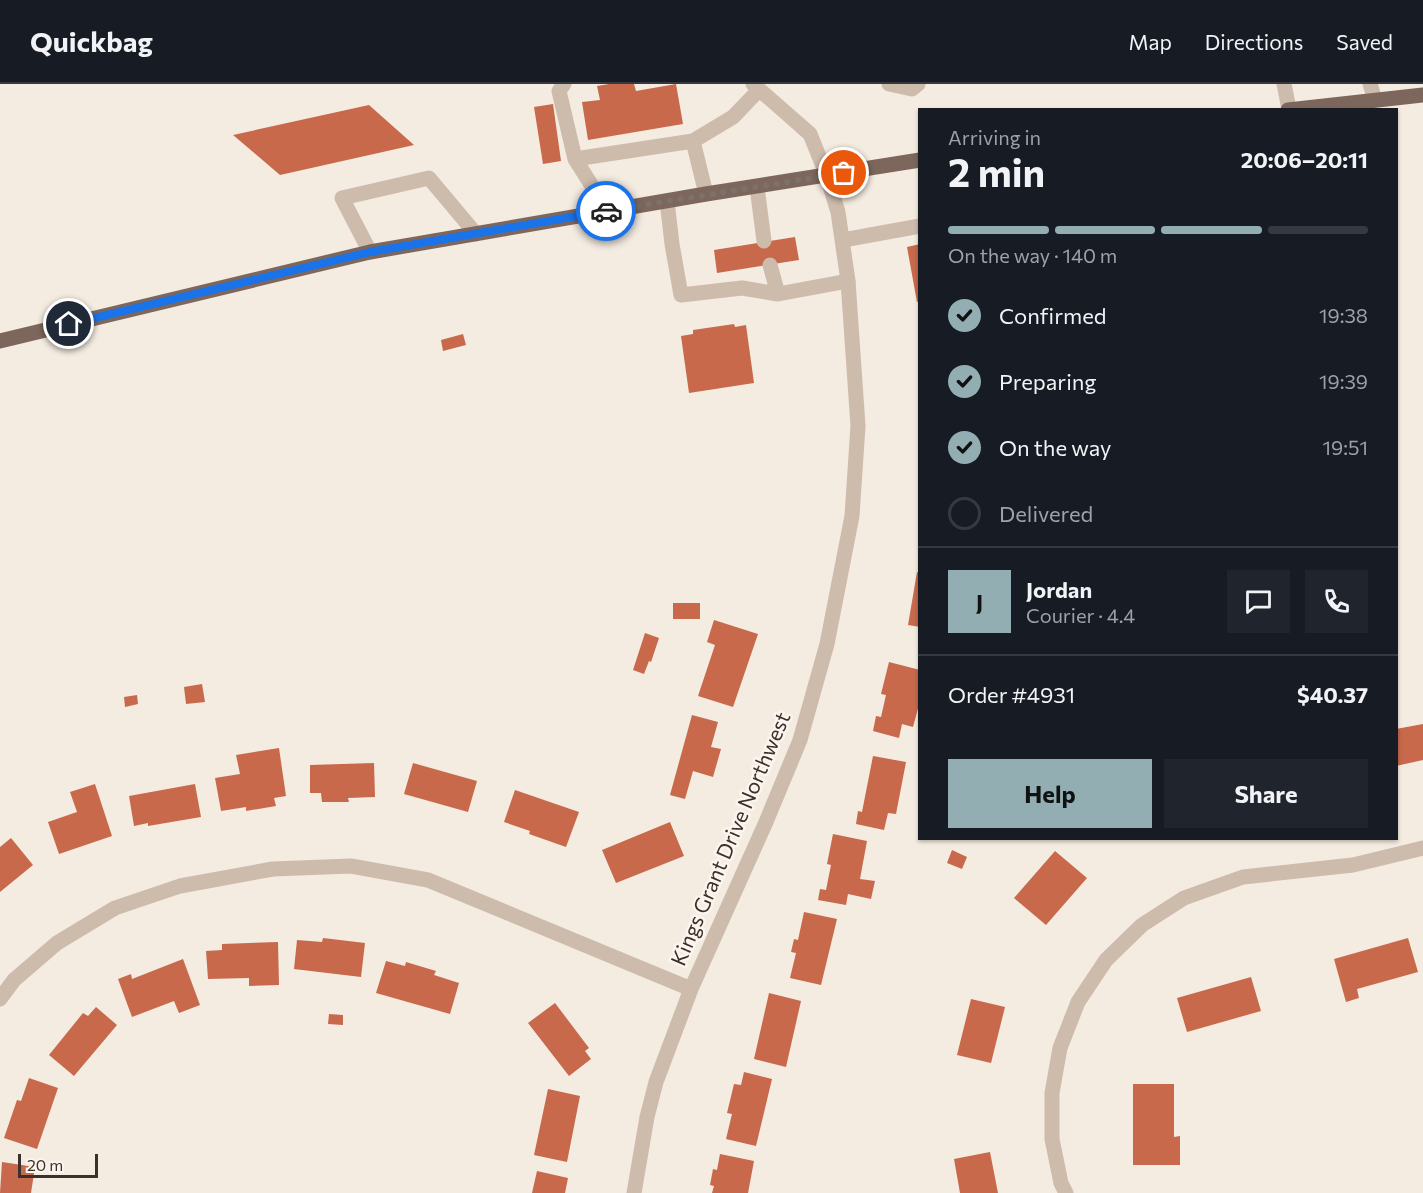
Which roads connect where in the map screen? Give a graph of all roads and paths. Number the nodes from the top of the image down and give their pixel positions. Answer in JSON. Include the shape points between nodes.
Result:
{"nodes":[{"id":1,"x":564,"y":84,"type":"edge"},
{"id":2,"x":889,"y":84,"type":"edge"},
{"id":3,"x":918,"y":84,"type":"edge"},
{"id":4,"x":1284,"y":84,"type":"edge"},
{"id":5,"x":1370,"y":84,"type":"edge"},
{"id":6,"x":762,"y":88,"type":"edge"},
{"id":7,"x":1423,"y":95,"type":"edge"},
{"id":8,"x":1375,"y":100,"type":"junction"},
{"id":9,"x":1289,"y":108,"type":"edge"},
{"id":10,"x":1322,"y":108,"type":"edge"},
{"id":11,"x":693,"y":141,"type":"junction"},
{"id":12,"x":575,"y":159,"type":"junction"},
{"id":13,"x":918,"y":160,"type":"edge"},
{"id":14,"x":827,"y":176,"type":"junction"},
{"id":15,"x":757,"y":187,"type":"junction"},
{"id":16,"x":706,"y":194,"type":"junction"},
{"id":17,"x":667,"y":201,"type":"junction"},
{"id":18,"x":598,"y":213,"type":"junction"},
{"id":19,"x":918,"y":226,"type":"edge"},
{"id":20,"x":476,"y":234,"type":"junction"},
{"id":21,"x":843,"y":240,"type":"junction"},
{"id":22,"x":764,"y":241,"type":"dead end"},
{"id":23,"x":370,"y":252,"type":"junction"},
{"id":24,"x":770,"y":265,"type":"dead end"},
{"id":25,"x":848,"y":281,"type":"junction"},
{"id":26,"x":778,"y":294,"type":"junction"},
{"id":27,"x":0,"y":341,"type":"edge"},
{"id":28,"x":1423,"y":848,"type":"edge"},
{"id":29,"x":691,"y":989,"type":"junction"},
{"id":30,"x":0,"y":999,"type":"edge"},
{"id":31,"x":634,"y":1193,"type":"edge"},
{"id":32,"x":1066,"y":1193,"type":"edge"}],
"edges":[{"from":1,"to":12,"type":"street","via":[[559,91]]},
{"from":2,"to":3,"type":"street","via":[[912,89]]},
{"from":4,"to":9,"type":"street"},
{"from":5,"to":8,"type":"street"},
{"from":6,"to":11,"type":"street","via":[[733,117]]},
{"from":6,"to":14,"type":"street","name":"Kings Grant Drive Northwest","via":[[810,134]]},
{"from":7,"to":8,"type":"main road"},
{"from":8,"to":10,"type":"main road"},
{"from":11,"to":12,"type":"street"},
{"from":11,"to":16,"type":"street"},
{"from":12,"to":18,"type":"street","via":[[592,186]]},
{"from":13,"to":14,"type":"main road"},
{"from":14,"to":15,"type":"main road"},
{"from":14,"to":21,"type":"street","name":"Kings Grant Drive Northwest"},
{"from":15,"to":16,"type":"main road"},
{"from":15,"to":22,"type":"street"},
{"from":16,"to":17,"type":"main road"},
{"from":17,"to":18,"type":"main road"},
{"from":17,"to":26,"type":"street","via":[[681,296],[742,288]]},
{"from":18,"to":20,"type":"main road"},
{"from":19,"to":21,"type":"street"},
{"from":20,"to":23,"type":"main road"},
{"from":20,"to":23,"type":"street","via":[[429,178],[342,198]]},
{"from":21,"to":25,"type":"street","name":"Kings Grant Drive Northwest"},
{"from":23,"to":27,"type":"main road"},
{"from":24,"to":26,"type":"street"},
{"from":25,"to":26,"type":"street"},
{"from":25,"to":29,"type":"street","name":"Kings Grant Drive Northwest","via":[[858,426],[852,516],[827,644],[800,740]]},
{"from":28,"to":32,"type":"street","via":[[1353,865],[1243,877],[1184,898],[1142,925],[1106,960],[1078,1002],[1060,1048],[1052,1093],[1052,1139]]},
{"from":29,"to":30,"type":"street","via":[[428,880],[351,866],[273,869],[180,886],[115,908],[57,943],[14,980]]},
{"from":29,"to":31,"type":"street","name":"Kings Grant Drive Northwest","via":[[656,1082]]}]}
